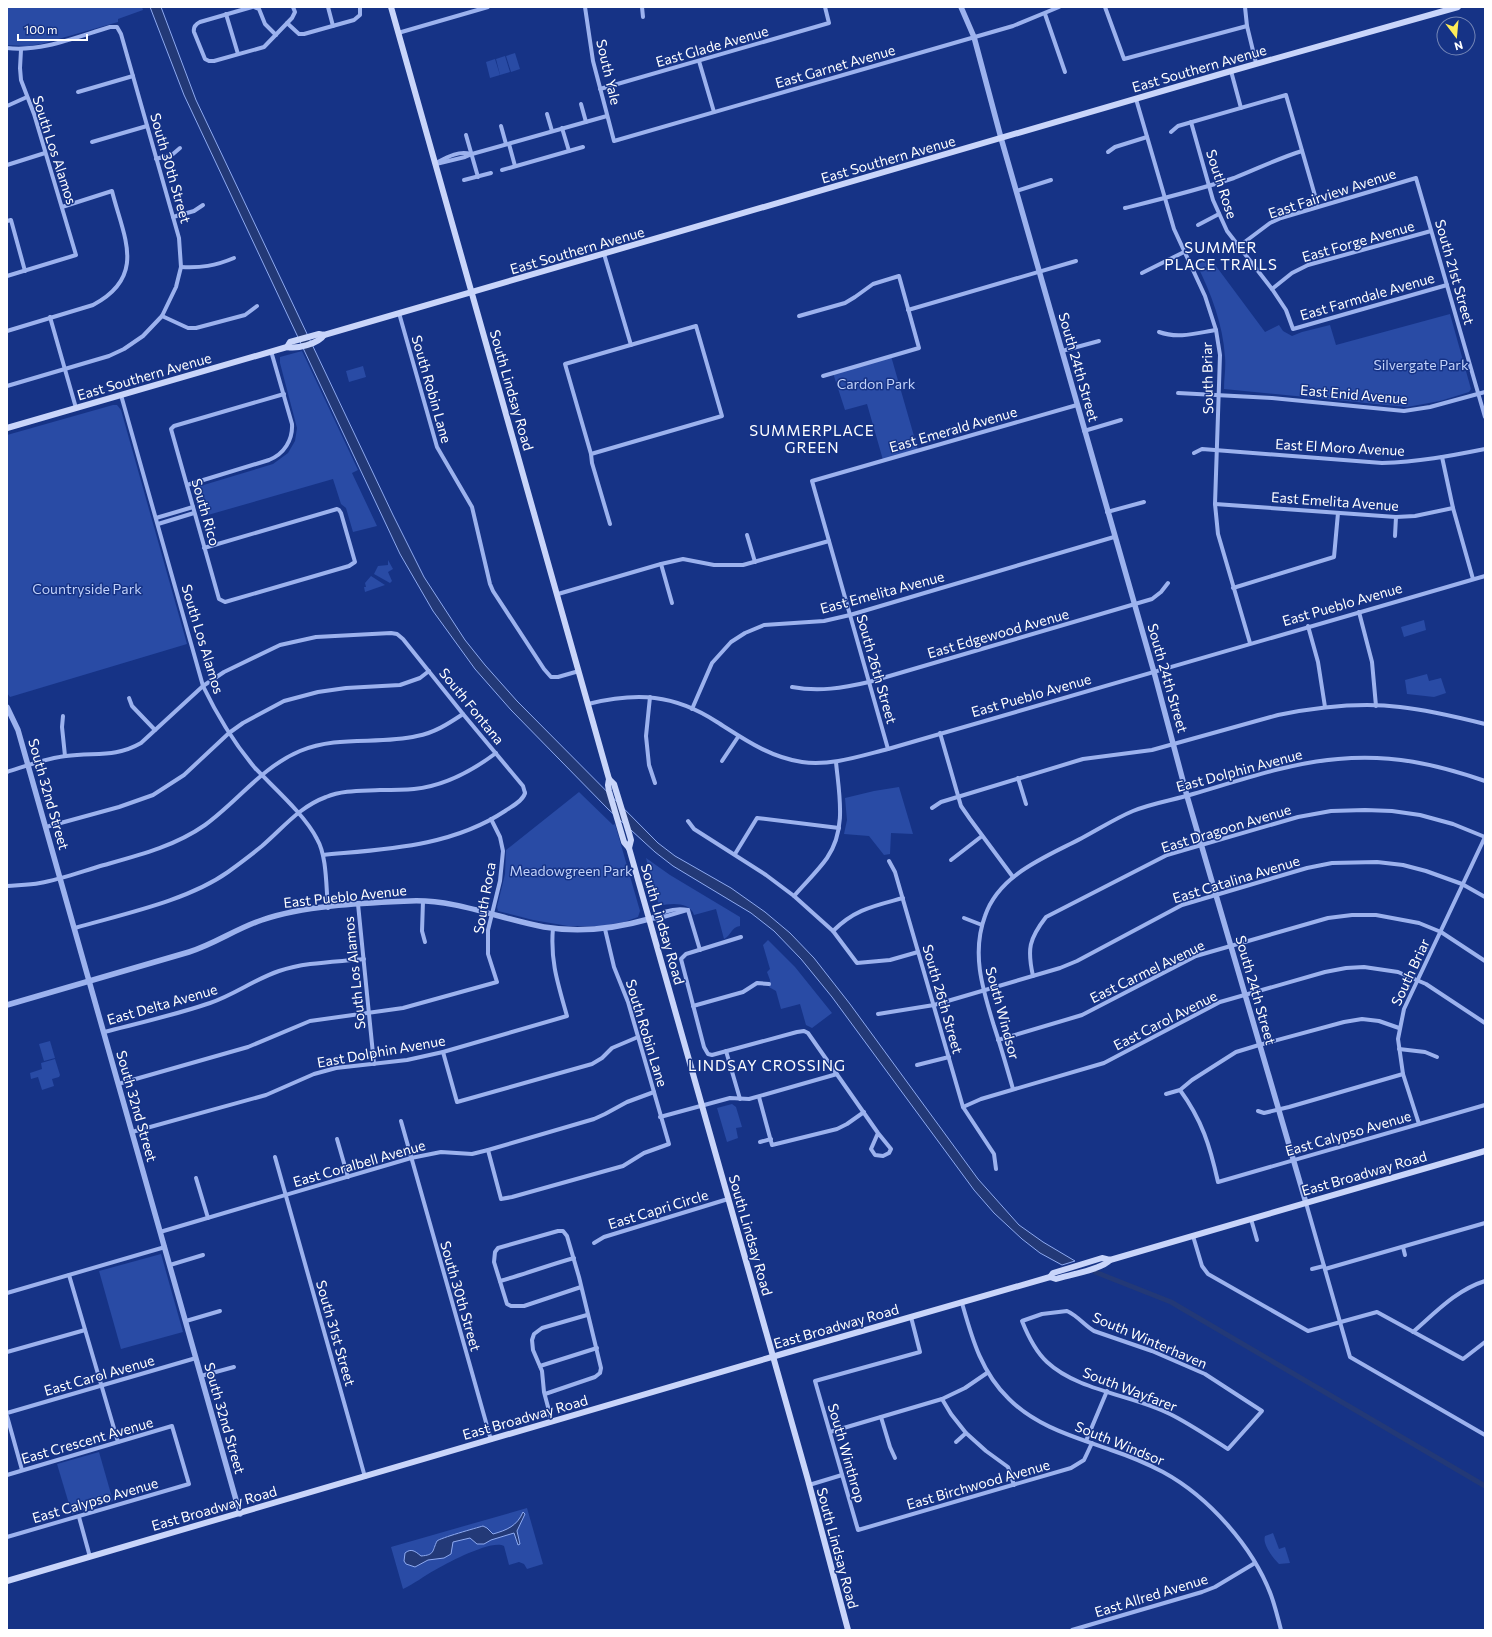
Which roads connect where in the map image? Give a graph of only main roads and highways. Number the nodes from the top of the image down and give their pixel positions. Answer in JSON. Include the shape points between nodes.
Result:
{"nodes":[{"id":1,"x":391,"y":7,"type":"edge"},
{"id":2,"x":1458,"y":7,"type":"edge"},
{"id":3,"x":472,"y":292,"type":"junction"},
{"id":4,"x":7,"y":428,"type":"edge"},
{"id":5,"x":609,"y":779,"type":"junction"},
{"id":6,"x":629,"y":848,"type":"junction"},
{"id":7,"x":1485,"y":1151,"type":"edge"},
{"id":8,"x":1110,"y":1260,"type":"junction"},
{"id":9,"x":1050,"y":1277,"type":"junction"},
{"id":10,"x":773,"y":1356,"type":"junction"},
{"id":11,"x":7,"y":1581,"type":"edge"},
{"id":12,"x":848,"y":1630,"type":"edge"}],
"edges":[{"from":1,"to":3,"type":"main road","name":"South Lindsay Road"},
{"from":2,"to":3,"type":"main road","name":"East Southern Avenue"},
{"from":3,"to":4,"type":"main road","name":"East Southern Avenue","via":[[324,335],[321,340],[301,342],[292,348],[287,346]]},
{"from":3,"to":5,"type":"main road","name":"South Lindsay Road"},
{"from":5,"to":6,"type":"main road","name":"South Lindsay Road","via":[[609,791],[624,842]]},
{"from":5,"to":6,"type":"main road","name":"South Lindsay Road","via":[[614,784],[620,801],[631,840]]},
{"from":6,"to":10,"type":"main road","name":"South Lindsay Road"},
{"from":7,"to":8,"type":"main road","name":"East Broadway Road"},
{"from":8,"to":9,"type":"main road","name":"East Broadway Road","via":[[1107,1264],[1056,1279]]},
{"from":8,"to":9,"type":"main road","name":"East Broadway Road","via":[[1102,1258],[1053,1273]]},
{"from":9,"to":10,"type":"main road","name":"East Broadway Road"},
{"from":10,"to":11,"type":"main road","name":"East Broadway Road"},
{"from":10,"to":12,"type":"main road","name":"South Lindsay Road"}]}
